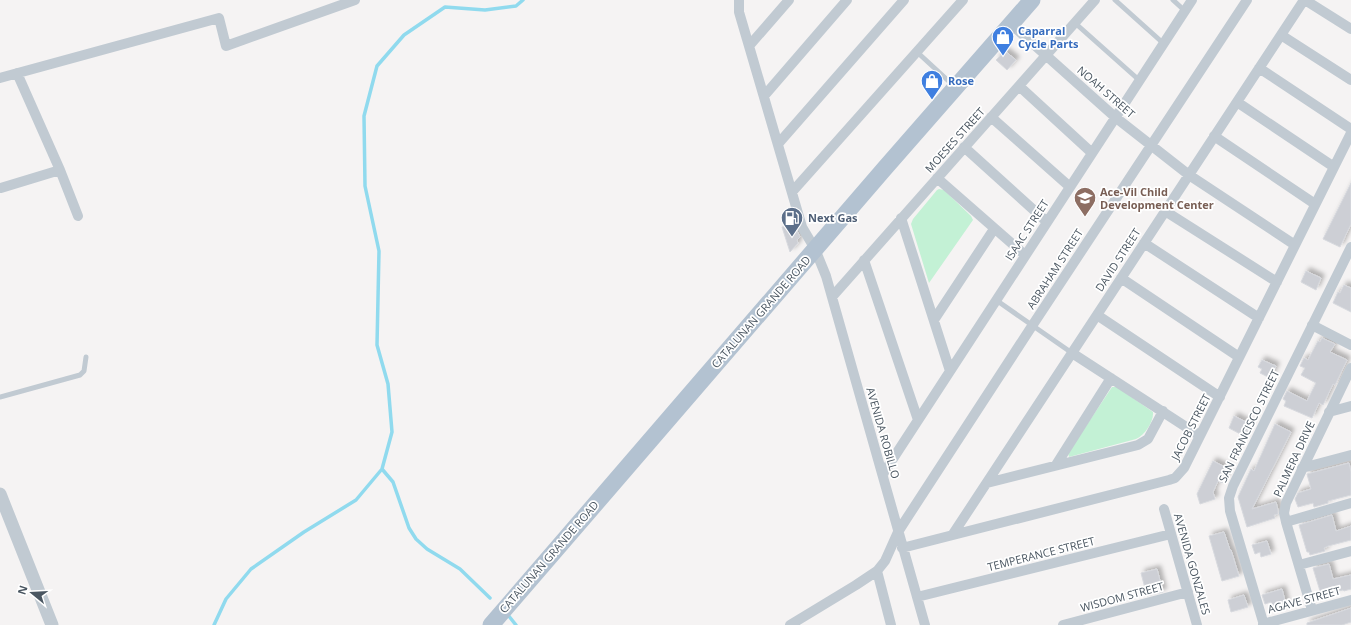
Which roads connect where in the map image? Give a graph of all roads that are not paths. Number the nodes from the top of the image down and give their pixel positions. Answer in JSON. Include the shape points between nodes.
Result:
{"nodes":[{"id":1,"x":355,"y":0,"type":"edge"},
{"id":2,"x":739,"y":0,"type":"edge"},
{"id":3,"x":789,"y":0,"type":"edge"},
{"id":4,"x":847,"y":0,"type":"edge"},
{"id":5,"x":904,"y":0,"type":"edge"},
{"id":6,"x":963,"y":0,"type":"edge"},
{"id":7,"x":1032,"y":0,"type":"edge"},
{"id":8,"x":1095,"y":0,"type":"edge"},
{"id":9,"x":1115,"y":0,"type":"edge"},
{"id":10,"x":1173,"y":0,"type":"edge"},
{"id":11,"x":1192,"y":0,"type":"edge"},
{"id":12,"x":1247,"y":0,"type":"edge"},
{"id":13,"x":1304,"y":0,"type":"edge"},
{"id":14,"x":1185,"y":10,"type":"junction"},
{"id":15,"x":1075,"y":23,"type":"junction"},
{"id":16,"x":1011,"y":24,"type":"junction"},
{"id":17,"x":1351,"y":29,"type":"edge"},
{"id":18,"x":1281,"y":34,"type":"junction"},
{"id":19,"x":1164,"y":43,"type":"junction"},
{"id":20,"x":749,"y":46,"type":"junction"},
{"id":21,"x":917,"y":52,"type":"junction"},
{"id":22,"x":1046,"y":55,"type":"junction"},
{"id":23,"x":1259,"y":68,"type":"junction"},
{"id":24,"x":18,"y":73,"type":"junction"},
{"id":25,"x":0,"y":78,"type":"edge"},
{"id":26,"x":1140,"y":80,"type":"junction"},
{"id":27,"x":1351,"y":80,"type":"edge"},
{"id":28,"x":1019,"y":86,"type":"junction"},
{"id":29,"x":955,"y":87,"type":"junction"},
{"id":30,"x":764,"y":96,"type":"junction"},
{"id":31,"x":1237,"y":102,"type":"junction"},
{"id":32,"x":991,"y":117,"type":"junction"},
{"id":33,"x":1115,"y":117,"type":"junction"},
{"id":34,"x":1351,"y":130,"type":"edge"},
{"id":35,"x":1351,"y":133,"type":"edge"},
{"id":36,"x":1214,"y":136,"type":"junction"},
{"id":37,"x":778,"y":144,"type":"junction"},
{"id":38,"x":1151,"y":145,"type":"junction"},
{"id":39,"x":964,"y":147,"type":"junction"},
{"id":40,"x":1092,"y":153,"type":"junction"},
{"id":41,"x":1334,"y":167,"type":"junction"},
{"id":42,"x":60,"y":170,"type":"junction"},
{"id":43,"x":1189,"y":175,"type":"junction"},
{"id":44,"x":937,"y":178,"type":"junction"},
{"id":45,"x":1070,"y":187,"type":"junction"},
{"id":46,"x":1,"y":188,"type":"dead end"},
{"id":47,"x":792,"y":192,"type":"junction"},
{"id":48,"x":1316,"y":204,"type":"junction"},
{"id":49,"x":1165,"y":211,"type":"junction"},
{"id":50,"x":78,"y":216,"type":"dead end"},
{"id":51,"x":901,"y":218,"type":"junction"},
{"id":52,"x":1047,"y":222,"type":"junction"},
{"id":53,"x":994,"y":229,"type":"junction"},
{"id":54,"x":1144,"y":243,"type":"junction"},
{"id":55,"x":1295,"y":245,"type":"junction"},
{"id":56,"x":1351,"y":248,"type":"edge"},
{"id":57,"x":815,"y":249,"type":"junction"},
{"id":58,"x":1025,"y":255,"type":"junction"},
{"id":59,"x":864,"y":260,"type":"junction"},
{"id":60,"x":1121,"y":278,"type":"junction"},
{"id":61,"x":1277,"y":282,"type":"junction"},
{"id":62,"x":832,"y":297,"type":"junction"},
{"id":63,"x":996,"y":300,"type":"junction"},
{"id":64,"x":1097,"y":315,"type":"junction"},
{"id":65,"x":1259,"y":318,"type":"junction"},
{"id":66,"x":934,"y":320,"type":"junction"},
{"id":67,"x":1312,"y":325,"type":"junction"},
{"id":68,"x":1032,"y":326,"type":"junction"},
{"id":69,"x":1351,"y":345,"type":"edge"},
{"id":70,"x":1072,"y":353,"type":"junction"},
{"id":71,"x":86,"y":357,"type":"dead end"},
{"id":72,"x":1240,"y":357,"type":"junction"},
{"id":73,"x":1351,"y":368,"type":"edge"},
{"id":74,"x":950,"y":371,"type":"junction"},
{"id":75,"x":1111,"y":378,"type":"junction"},
{"id":76,"x":0,"y":397,"type":"edge"},
{"id":77,"x":1220,"y":397,"type":"junction"},
{"id":78,"x":1351,"y":406,"type":"edge"},
{"id":79,"x":1163,"y":412,"type":"junction"},
{"id":80,"x":1329,"y":412,"type":"junction"},
{"id":81,"x":918,"y":420,"type":"junction"},
{"id":82,"x":1200,"y":436,"type":"junction"},
{"id":83,"x":1351,"y":455,"type":"edge"},
{"id":84,"x":1056,"y":465,"type":"junction"},
{"id":85,"x":1302,"y":468,"type":"junction"},
{"id":86,"x":883,"y":474,"type":"junction"},
{"id":87,"x":987,"y":483,"type":"junction"},
{"id":88,"x":0,"y":494,"type":"edge"},
{"id":89,"x":1351,"y":504,"type":"edge"},
{"id":90,"x":1164,"y":509,"type":"dead end"},
{"id":91,"x":1286,"y":522,"type":"junction"},
{"id":92,"x":898,"y":532,"type":"junction"},
{"id":93,"x":953,"y":534,"type":"junction"},
{"id":94,"x":1171,"y":534,"type":"junction"},
{"id":95,"x":902,"y":548,"type":"junction"},
{"id":96,"x":1351,"y":551,"type":"edge"},
{"id":97,"x":1299,"y":565,"type":"junction"},
{"id":98,"x":876,"y":571,"type":"junction"},
{"id":99,"x":1188,"y":592,"type":"junction"},
{"id":100,"x":917,"y":597,"type":"junction"},
{"id":101,"x":1351,"y":600,"type":"edge"},
{"id":102,"x":1312,"y":610,"type":"junction"},
{"id":103,"x":1264,"y":624,"type":"edge"},
{"id":104,"x":52,"y":625,"type":"edge"},
{"id":105,"x":491,"y":625,"type":"edge"},
{"id":106,"x":790,"y":625,"type":"edge"},
{"id":107,"x":891,"y":625,"type":"edge"},
{"id":108,"x":925,"y":625,"type":"edge"},
{"id":109,"x":1063,"y":625,"type":"edge"},
{"id":110,"x":1197,"y":625,"type":"edge"}],
"edges":[{"from":1,"to":24,"type":"street","via":[[226,46],[219,18]]},
{"from":2,"to":20,"type":"street","name":"AVENIDA ROBILLO"},
{"from":3,"to":20,"type":"street"},
{"from":4,"to":30,"type":"street"},
{"from":5,"to":37,"type":"street"},
{"from":6,"to":21,"type":"street"},
{"from":7,"to":16,"type":"main road","name":"CATALUNAN GRANDE ROAD"},
{"from":8,"to":15,"type":"street","name":"MOESES STREET"},
{"from":9,"to":19,"type":"lane"},
{"from":10,"to":14,"type":"lane"},
{"from":11,"to":14,"type":"street","name":"ISAAC STREET"},
{"from":12,"to":38,"type":"street","name":"ABRAHAM STREET"},
{"from":13,"to":17,"type":"street"},
{"from":13,"to":18,"type":"street","name":"DAVID STREET"},
{"from":14,"to":19,"type":"street","name":"ISAAC STREET"},
{"from":15,"to":22,"type":"street","name":"MOESES STREET"},
{"from":15,"to":26,"type":"lane"},
{"from":16,"to":22,"type":"street","name":"NOAH STREET"},
{"from":16,"to":29,"type":"main road","name":"CATALUNAN GRANDE ROAD"},
{"from":18,"to":23,"type":"street","name":"DAVID STREET"},
{"from":18,"to":27,"type":"street"},
{"from":19,"to":26,"type":"street","name":"ISAAC STREET"},
{"from":20,"to":30,"type":"street","name":"AVENIDA ROBILLO"},
{"from":21,"to":29,"type":"lane"},
{"from":21,"to":47,"type":"street"},
{"from":22,"to":28,"type":"street","name":"MOESES STREET"},
{"from":22,"to":33,"type":"street","name":"NOAH STREET"},
{"from":23,"to":31,"type":"street","name":"DAVID STREET"},
{"from":23,"to":34,"type":"street"},
{"from":24,"to":25,"type":"street"},
{"from":24,"to":42,"type":"street"},
{"from":26,"to":33,"type":"street","name":"ISAAC STREET"},
{"from":28,"to":32,"type":"street","name":"MOESES STREET"},
{"from":28,"to":40,"type":"street"},
{"from":29,"to":57,"type":"main road","name":"CATALUNAN GRANDE ROAD"},
{"from":30,"to":37,"type":"street","name":"AVENIDA ROBILLO"},
{"from":31,"to":36,"type":"street","name":"DAVID STREET"},
{"from":31,"to":41,"type":"street"},
{"from":32,"to":39,"type":"street","name":"MOESES STREET"},
{"from":32,"to":45,"type":"street"},
{"from":33,"to":38,"type":"street","name":"NOAH STREET"},
{"from":33,"to":40,"type":"street","name":"ISAAC STREET"},
{"from":35,"to":41,"type":"street","name":"JACOB STREET"},
{"from":36,"to":43,"type":"street","name":"DAVID STREET"},
{"from":36,"to":48,"type":"street"},
{"from":37,"to":47,"type":"street","name":"AVENIDA ROBILLO"},
{"from":38,"to":43,"type":"street","name":"NOAH STREET"},
{"from":38,"to":68,"type":"street","name":"ABRAHAM STREET"},
{"from":39,"to":44,"type":"street","name":"MOESES STREET"},
{"from":39,"to":52,"type":"street"},
{"from":40,"to":45,"type":"street","name":"ISAAC STREET"},
{"from":41,"to":48,"type":"street","name":"JACOB STREET"},
{"from":42,"to":46,"type":"street"},
{"from":42,"to":50,"type":"street"},
{"from":43,"to":49,"type":"street","name":"DAVID STREET"},
{"from":43,"to":55,"type":"street","name":"NOAH STREET"},
{"from":44,"to":51,"type":"street","name":"MOESES STREET"},
{"from":44,"to":53,"type":"street"},
{"from":45,"to":52,"type":"street","name":"ISAAC STREET"},
{"from":47,"to":57,"type":"street","name":"AVENIDA ROBILLO","via":[[802,227]]},
{"from":48,"to":55,"type":"street","name":"JACOB STREET"},
{"from":49,"to":54,"type":"street","name":"DAVID STREET"},
{"from":49,"to":61,"type":"street"},
{"from":51,"to":59,"type":"street","name":"MOESES STREET"},
{"from":51,"to":66,"type":"street"},
{"from":52,"to":58,"type":"street","name":"ISAAC STREET"},
{"from":53,"to":58,"type":"street"},
{"from":53,"to":66,"type":"street"},
{"from":54,"to":60,"type":"street","name":"DAVID STREET"},
{"from":54,"to":65,"type":"street"},
{"from":55,"to":61,"type":"street","name":"JACOB STREET"},
{"from":56,"to":67,"type":"street","name":"SAN FRANCISCO STREET"},
{"from":57,"to":62,"type":"street","name":"AVENIDA ROBILLO"},
{"from":57,"to":105,"type":"main road","name":"CATALUNAN GRANDE ROAD"},
{"from":58,"to":63,"type":"street","name":"ISAAC STREET"},
{"from":59,"to":62,"type":"street","name":"MOESES STREET"},
{"from":59,"to":81,"type":"street"},
{"from":60,"to":64,"type":"street","name":"DAVID STREET"},
{"from":60,"to":72,"type":"street"},
{"from":61,"to":65,"type":"street","name":"JACOB STREET"},
{"from":62,"to":86,"type":"street","name":"AVENIDA ROBILLO"},
{"from":63,"to":68,"type":"lane"},
{"from":63,"to":74,"type":"street","name":"ISAAC STREET"},
{"from":64,"to":70,"type":"street","name":"DAVID STREET"},
{"from":64,"to":77,"type":"street"},
{"from":65,"to":72,"type":"street","name":"JACOB STREET"},
{"from":66,"to":74,"type":"street"},
{"from":67,"to":69,"type":"street"},
{"from":67,"to":103,"type":"street","name":"SAN FRANCISCO STREET","via":[[1229,498],[1230,511]]},
{"from":68,"to":70,"type":"lane"},
{"from":68,"to":92,"type":"street","name":"ABRAHAM STREET"},
{"from":70,"to":75,"type":"street"},
{"from":70,"to":87,"type":"street","name":"DAVID STREET"},
{"from":71,"to":76,"type":"lane","via":[[84,371],[80,375]]},
{"from":72,"to":77,"type":"street","name":"JACOB STREET"},
{"from":73,"to":80,"type":"street","name":"PALMERA DRIVE"},
{"from":74,"to":81,"type":"street","name":"ISAAC STREET"},
{"from":75,"to":79,"type":"street"},
{"from":75,"to":84,"type":"street"},
{"from":77,"to":82,"type":"street","name":"JACOB STREET"},
{"from":78,"to":80,"type":"street"},
{"from":79,"to":82,"type":"street"},
{"from":79,"to":84,"type":"street","via":[[1148,439],[1138,445]]},
{"from":80,"to":85,"type":"street","name":"PALMERA DRIVE"},
{"from":81,"to":86,"type":"street","name":"ISAAC STREET"},
{"from":82,"to":93,"type":"street","name":"JACOB STREET","via":[[1184,468],[1175,478]]},
{"from":83,"to":85,"type":"street"},
{"from":84,"to":87,"type":"street"},
{"from":85,"to":91,"type":"street","name":"PALMERA DRIVE","via":[[1286,503]]},
{"from":86,"to":92,"type":"street","name":"AVENIDA ROBILLO"},
{"from":87,"to":93,"type":"street","name":"DAVID STREET"},
{"from":88,"to":104,"type":"street"},
{"from":89,"to":91,"type":"street"},
{"from":90,"to":94,"type":"street","name":"AVENIDA GONZALES"},
{"from":91,"to":97,"type":"street","name":"PALMERA DRIVE"},
{"from":92,"to":95,"type":"street","name":"AVENIDA ROBILLO"},
{"from":92,"to":98,"type":"street","name":"ABRAHAM STREET","via":[[887,557]]},
{"from":93,"to":95,"type":"street","name":"JACOB STREET"},
{"from":94,"to":99,"type":"street","name":"AVENIDA GONZALES"},
{"from":94,"to":100,"type":"street","name":"TEMPERANCE STREET"},
{"from":95,"to":100,"type":"street","name":"AVENIDA ROBILLO"},
{"from":96,"to":97,"type":"street"},
{"from":97,"to":102,"type":"street","name":"PALMERA DRIVE"},
{"from":98,"to":106,"type":"street","name":"ABRAHAM STREET"},
{"from":98,"to":107,"type":"street"},
{"from":99,"to":109,"type":"street","name":"WISDOM STREET"},
{"from":99,"to":110,"type":"street","name":"AVENIDA GONZALES"},
{"from":100,"to":108,"type":"street","name":"AVENIDA ROBILLO"},
{"from":101,"to":102,"type":"street","name":"AGAVE STREET"},
{"from":102,"to":103,"type":"street","name":"AGAVE STREET"}]}
